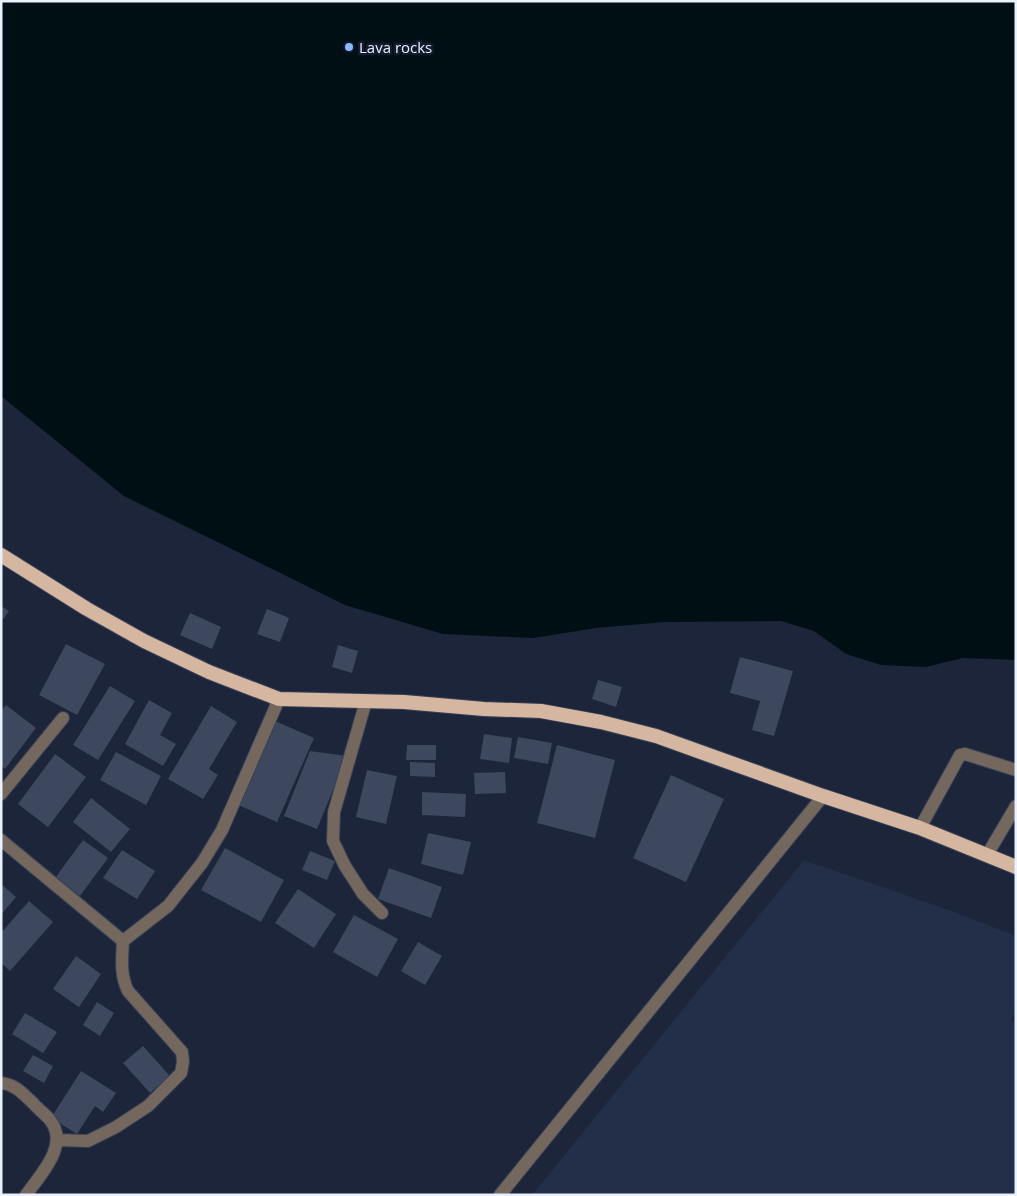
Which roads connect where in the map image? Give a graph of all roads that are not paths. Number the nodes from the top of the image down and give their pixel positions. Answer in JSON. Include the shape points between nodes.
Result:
{"nodes":[{"id":1,"x":1,"y":555,"type":"edge"},
{"id":2,"x":279,"y":699,"type":"junction"},
{"id":3,"x":366,"y":702,"type":"junction"},
{"id":4,"x":63,"y":718,"type":"dead end"},
{"id":5,"x":1016,"y":770,"type":"edge"},
{"id":6,"x":1,"y":794,"type":"edge"},
{"id":7,"x":823,"y":796,"type":"junction"},
{"id":8,"x":1016,"y":806,"type":"edge"},
{"id":9,"x":920,"y":828,"type":"junction"},
{"id":10,"x":1,"y":840,"type":"edge"},
{"id":11,"x":987,"y":855,"type":"junction"},
{"id":12,"x":1016,"y":867,"type":"edge"},
{"id":13,"x":382,"y":913,"type":"dead end"},
{"id":14,"x":123,"y":941,"type":"junction"},
{"id":15,"x":1,"y":1083,"type":"edge"},
{"id":16,"x":57,"y":1140,"type":"junction"},
{"id":17,"x":26,"y":1195,"type":"edge"},
{"id":18,"x":500,"y":1195,"type":"edge"}],
"edges":[{"from":1,"to":2,"type":"highway","via":[[144,641],[209,672]]},
{"from":2,"to":3,"type":"highway"},
{"from":2,"to":14,"type":"street","via":[[222,830],[202,863],[168,906]]},
{"from":3,"to":7,"type":"highway","via":[[541,711],[601,722],[656,736]]},
{"from":3,"to":13,"type":"street","via":[[334,812],[333,841],[363,894]]},
{"from":4,"to":6,"type":"street"},
{"from":5,"to":9,"type":"street","via":[[960,755]]},
{"from":7,"to":9,"type":"highway"},
{"from":7,"to":18,"type":"street"},
{"from":8,"to":11,"type":"street"},
{"from":9,"to":11,"type":"highway"},
{"from":10,"to":14,"type":"street"},
{"from":11,"to":12,"type":"highway"},
{"from":14,"to":16,"type":"street","via":[[124,984],[182,1052],[181,1073],[148,1106],[116,1127],[88,1141]]},
{"from":15,"to":16,"type":"street","via":[[20,1090],[51,1121]]},
{"from":16,"to":17,"type":"street","via":[[50,1162]]}]}
